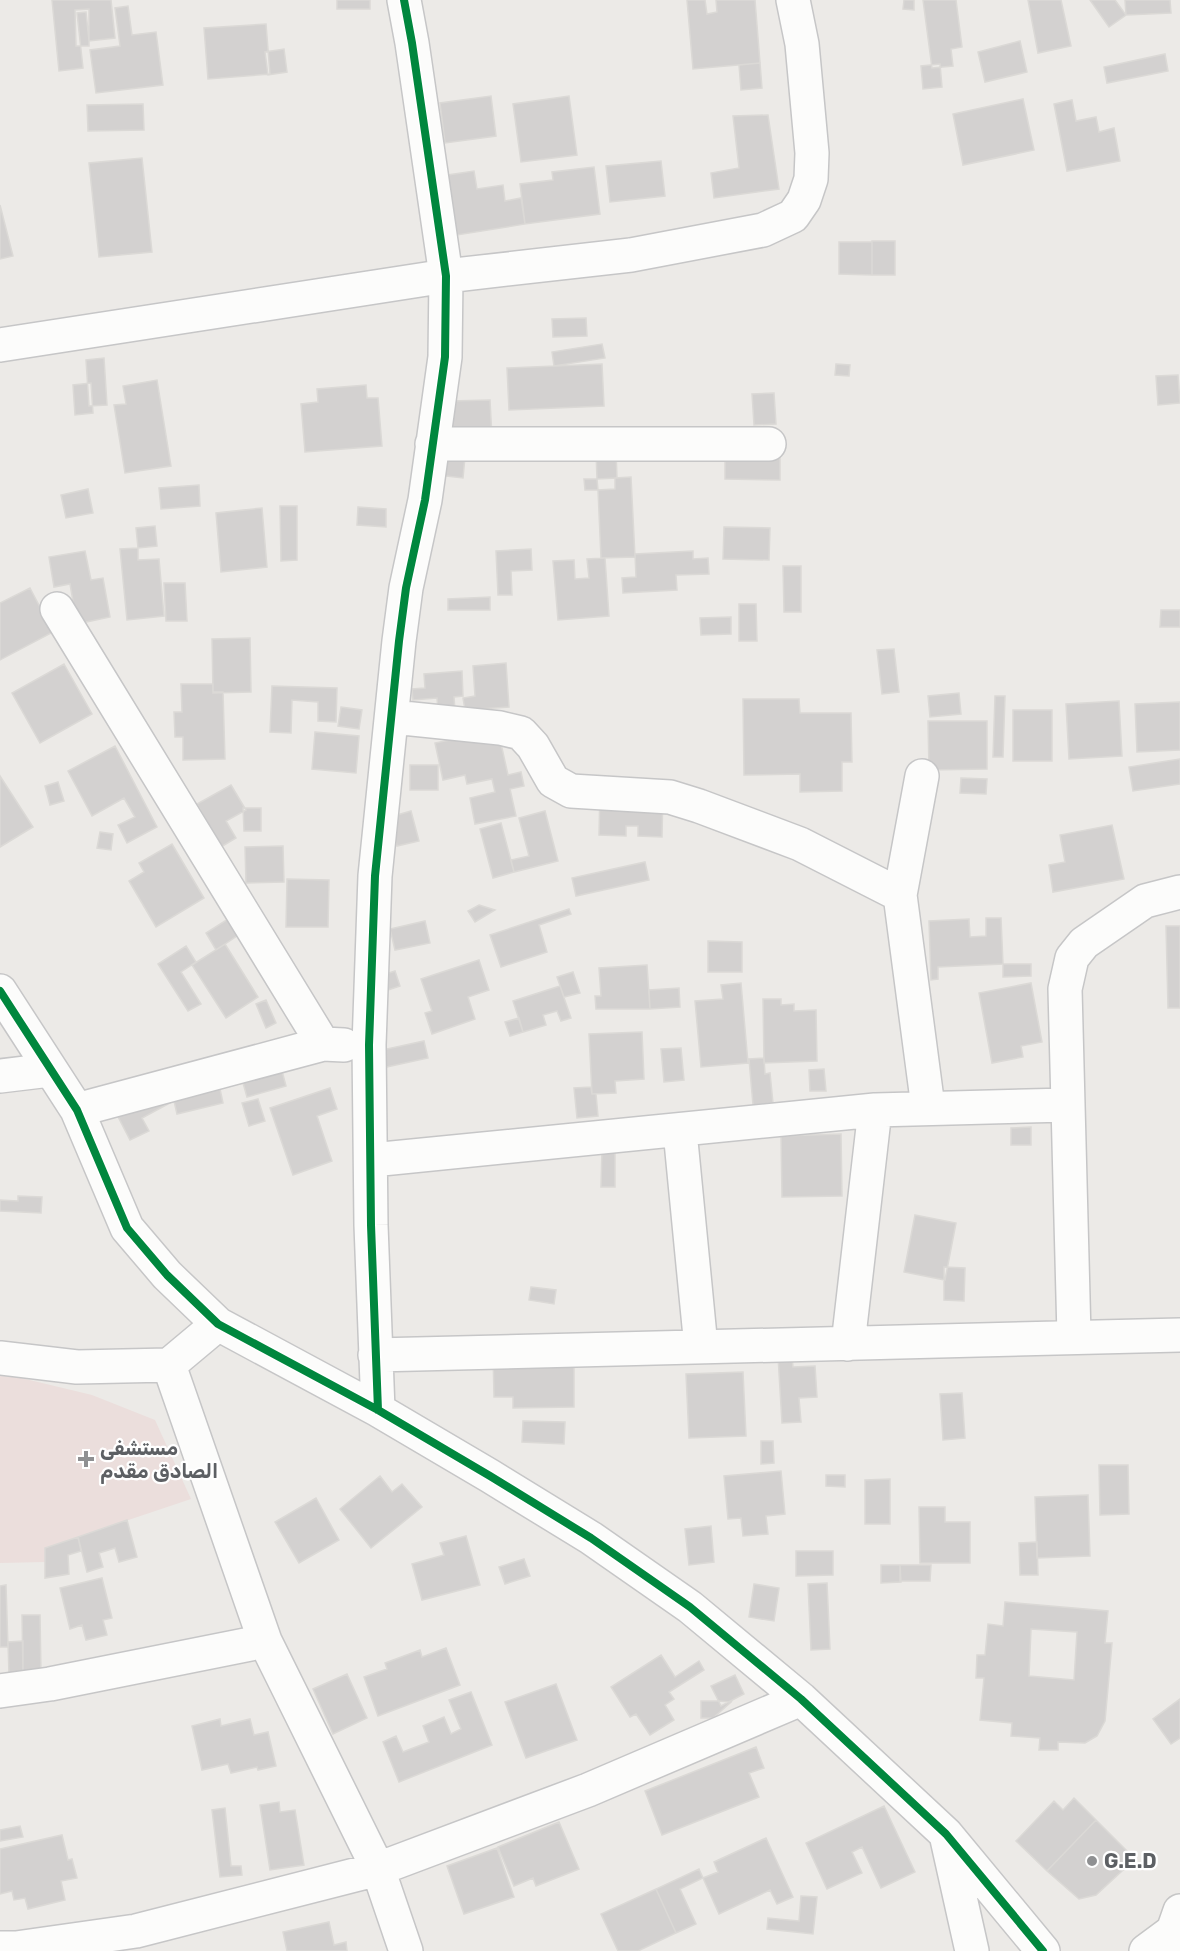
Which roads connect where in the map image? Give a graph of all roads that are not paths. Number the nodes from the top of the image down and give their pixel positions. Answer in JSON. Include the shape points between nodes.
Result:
{"nodes":[{"id":1,"x":404,"y":0,"type":"edge"},
{"id":2,"x":793,"y":0,"type":"edge"},
{"id":3,"x":446,"y":276,"type":"junction"},
{"id":4,"x":0,"y":345,"type":"edge"},
{"id":5,"x":432,"y":444,"type":"junction"},
{"id":6,"x":769,"y":444,"type":"dead end"},
{"id":7,"x":57,"y":609,"type":"dead end"},
{"id":8,"x":393,"y":717,"type":"junction"},
{"id":9,"x":922,"y":776,"type":"dead end"},
{"id":10,"x":1180,"y":892,"type":"edge"},
{"id":11,"x":900,"y":895,"type":"junction"},
{"id":12,"x":0,"y":991,"type":"edge"},
{"id":13,"x":322,"y":1044,"type":"junction"},
{"id":14,"x":369,"y":1045,"type":"junction"},
{"id":15,"x":50,"y":1070,"type":"junction"},
{"id":16,"x":0,"y":1076,"type":"edge"},
{"id":17,"x":1068,"y":1105,"type":"junction"},
{"id":18,"x":928,"y":1107,"type":"junction"},
{"id":19,"x":77,"y":1110,"type":"junction"},
{"id":20,"x":875,"y":1110,"type":"junction"},
{"id":21,"x":680,"y":1131,"type":"junction"},
{"id":22,"x":372,"y":1160,"type":"junction"},
{"id":23,"x":218,"y":1324,"type":"junction"},
{"id":24,"x":1180,"y":1335,"type":"edge"},
{"id":25,"x":1074,"y":1336,"type":"junction"},
{"id":26,"x":848,"y":1344,"type":"junction"},
{"id":27,"x":701,"y":1347,"type":"junction"},
{"id":28,"x":375,"y":1355,"type":"junction"},
{"id":29,"x":0,"y":1358,"type":"edge"},
{"id":30,"x":169,"y":1365,"type":"junction"},
{"id":31,"x":378,"y":1410,"type":"junction"},
{"id":32,"x":265,"y":1641,"type":"junction"},
{"id":33,"x":0,"y":1691,"type":"edge"},
{"id":34,"x":801,"y":1699,"type":"junction"},
{"id":35,"x":946,"y":1834,"type":"junction"},
{"id":36,"x":378,"y":1869,"type":"junction"},
{"id":37,"x":1176,"y":1931,"type":"edge"},
{"id":38,"x":0,"y":1948,"type":"edge"},
{"id":39,"x":406,"y":1951,"type":"edge"},
{"id":40,"x":972,"y":1951,"type":"edge"},
{"id":41,"x":1043,"y":1951,"type":"edge"},
{"id":42,"x":1146,"y":1951,"type":"edge"}],
"edges":[{"from":1,"to":3,"type":"street"},
{"from":2,"to":3,"type":"street","via":[[802,44],[812,153],[811,179],[793,216],[763,230],[631,255]]},
{"from":3,"to":4,"type":"street"},
{"from":3,"to":5,"type":"street","via":[[445,357]]},
{"from":5,"to":6,"type":"street"},
{"from":5,"to":8,"type":"street","via":[[425,500],[406,588]]},
{"from":7,"to":13,"type":"street"},
{"from":8,"to":11,"type":"street","via":[[521,733],[534,746],[553,781],[572,791],[669,797],[690,803],[800,844]]},
{"from":8,"to":14,"type":"street","via":[[375,876]]},
{"from":9,"to":11,"type":"street"},
{"from":10,"to":17,"type":"street","via":[[1145,901],[1084,943],[1072,958],[1065,989]]},
{"from":11,"to":18,"type":"street"},
{"from":12,"to":15,"type":"street"},
{"from":13,"to":14,"type":"street"},
{"from":13,"to":19,"type":"street"},
{"from":14,"to":22,"type":"street"},
{"from":15,"to":16,"type":"street"},
{"from":15,"to":19,"type":"street"},
{"from":17,"to":18,"type":"street"},
{"from":17,"to":25,"type":"street"},
{"from":18,"to":20,"type":"street"},
{"from":19,"to":23,"type":"street","via":[[127,1228],[167,1275]]},
{"from":20,"to":21,"type":"street"},
{"from":20,"to":26,"type":"street"},
{"from":21,"to":22,"type":"street"},
{"from":21,"to":27,"type":"street"},
{"from":22,"to":28,"type":"street"},
{"from":23,"to":30,"type":"street"},
{"from":23,"to":31,"type":"street"},
{"from":24,"to":25,"type":"street"},
{"from":25,"to":26,"type":"street"},
{"from":26,"to":27,"type":"street"},
{"from":27,"to":28,"type":"street"},
{"from":28,"to":31,"type":"street"},
{"from":29,"to":30,"type":"street","via":[[77,1367]]},
{"from":30,"to":32,"type":"street"},
{"from":31,"to":34,"type":"street","via":[[591,1538],[690,1607]]},
{"from":32,"to":33,"type":"street"},
{"from":32,"to":36,"type":"street"},
{"from":34,"to":35,"type":"street"},
{"from":34,"to":36,"type":"street","via":[[588,1790]]},
{"from":35,"to":40,"type":"street"},
{"from":35,"to":41,"type":"street"},
{"from":36,"to":38,"type":"street","via":[[136,1931]]},
{"from":36,"to":39,"type":"street"},
{"from":37,"to":42,"type":"street"}]}
